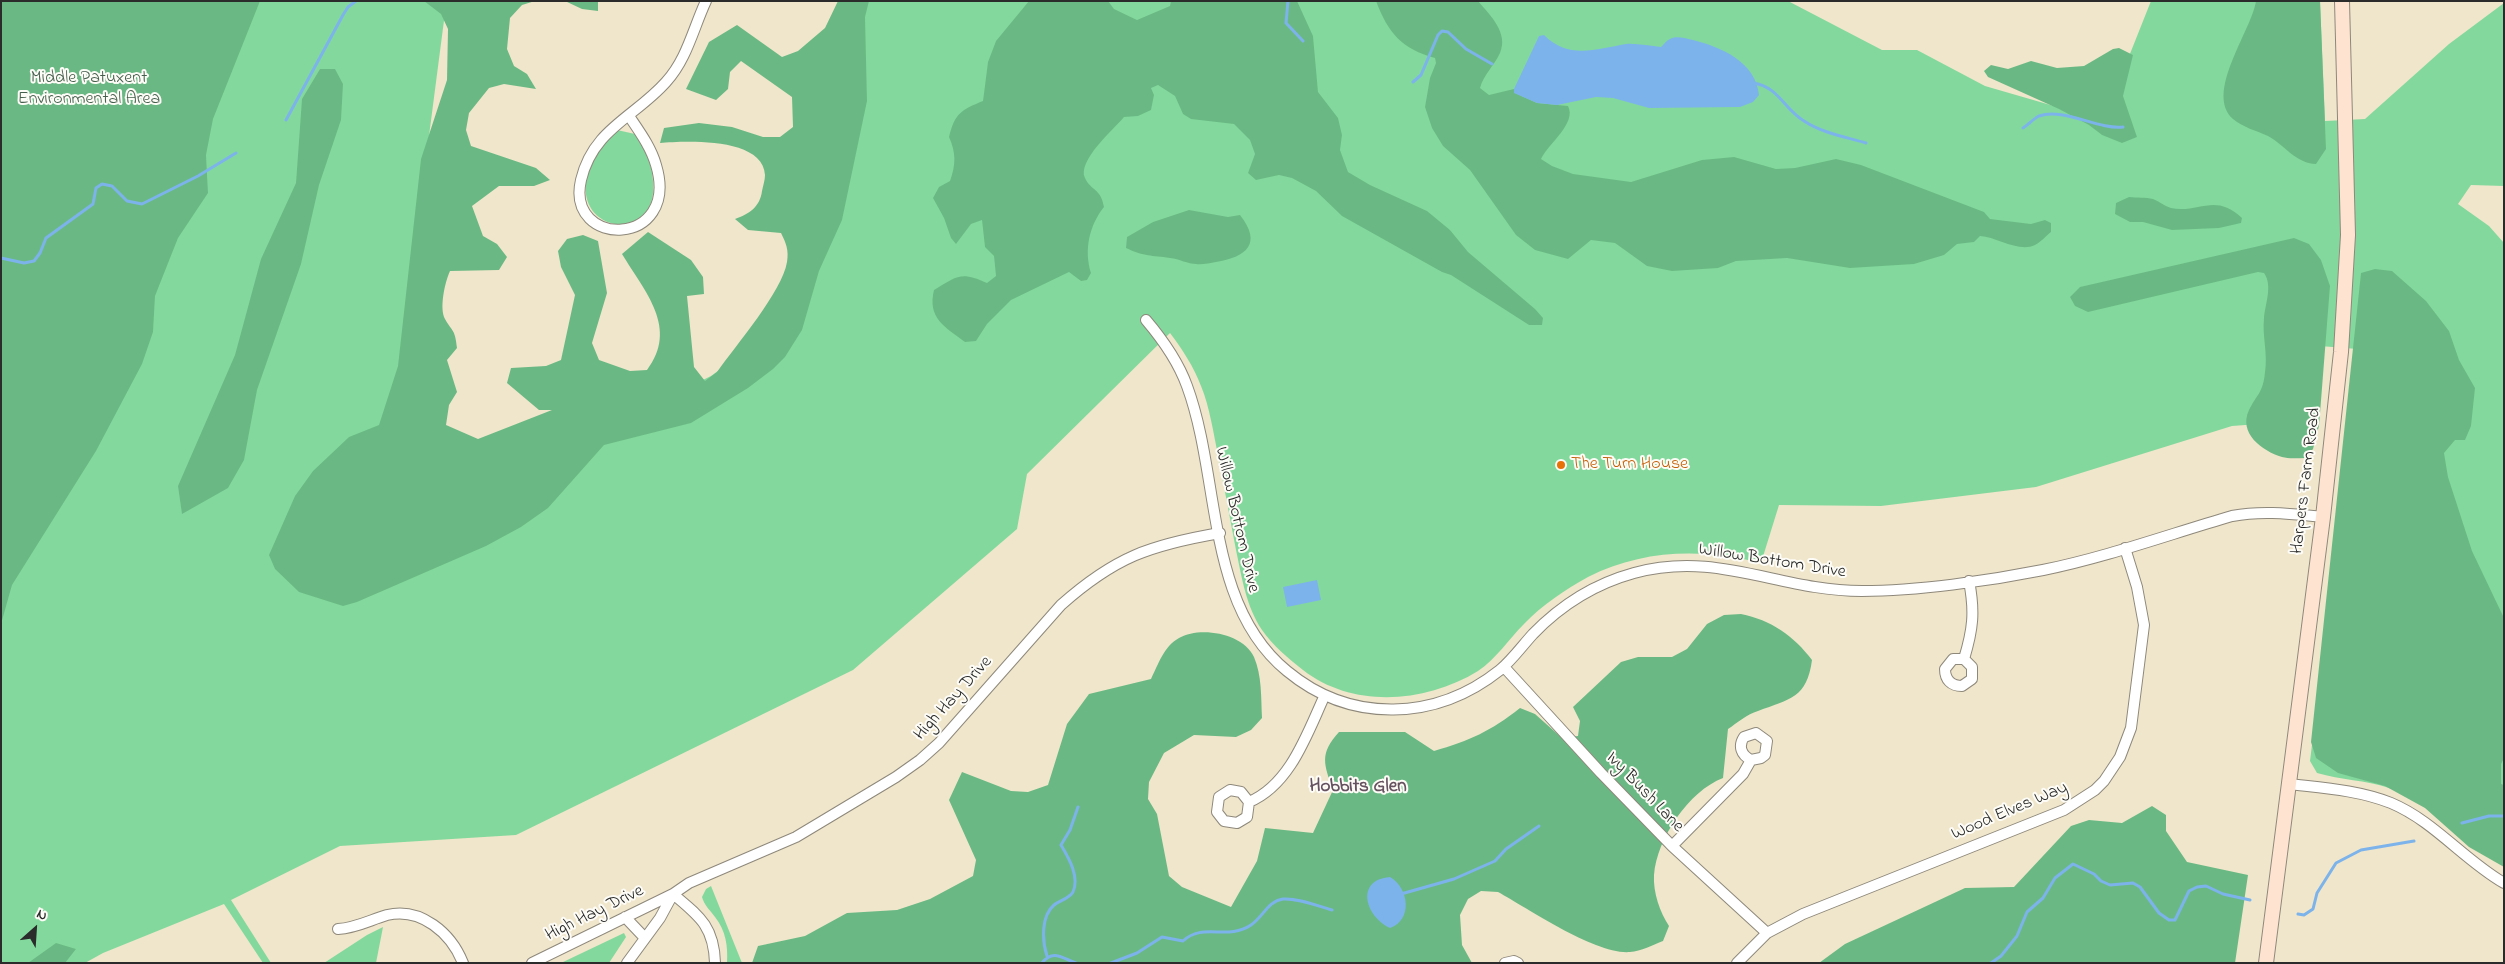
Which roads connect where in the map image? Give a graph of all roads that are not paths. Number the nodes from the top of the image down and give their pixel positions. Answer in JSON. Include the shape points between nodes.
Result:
{"nodes":[{"id":1,"x":706,"y":1,"type":"edge"},
{"id":2,"x":2342,"y":1,"type":"edge"},
{"id":3,"x":629,"y":116,"type":"junction"},
{"id":4,"x":1146,"y":320,"type":"dead end"},
{"id":5,"x":2323,"y":517,"type":"junction"},
{"id":6,"x":1220,"y":533,"type":"junction"},
{"id":7,"x":2125,"y":548,"type":"junction"},
{"id":8,"x":1969,"y":581,"type":"junction"},
{"id":9,"x":1964,"y":659,"type":"dead end"},
{"id":10,"x":1504,"y":667,"type":"junction"},
{"id":11,"x":1324,"y":697,"type":"junction"},
{"id":12,"x":1751,"y":760,"type":"dead end"},
{"id":13,"x":2289,"y":784,"type":"junction"},
{"id":14,"x":1249,"y":802,"type":"dead end"},
{"id":15,"x":1672,"y":846,"type":"junction"},
{"id":16,"x":2504,"y":883,"type":"edge"},
{"id":17,"x":672,"y":894,"type":"junction"},
{"id":18,"x":625,"y":917,"type":"junction"},
{"id":19,"x":338,"y":929,"type":"dead end"},
{"id":20,"x":1767,"y":934,"type":"junction"},
{"id":21,"x":644,"y":937,"type":"junction"},
{"id":22,"x":463,"y":963,"type":"edge"},
{"id":23,"x":532,"y":963,"type":"edge"},
{"id":24,"x":627,"y":963,"type":"edge"},
{"id":25,"x":715,"y":963,"type":"edge"},
{"id":26,"x":1504,"y":963,"type":"edge"},
{"id":27,"x":1518,"y":963,"type":"edge"},
{"id":28,"x":1737,"y":963,"type":"edge"},
{"id":29,"x":2266,"y":963,"type":"edge"}],
"edges":[{"from":1,"to":3,"type":"street","via":[[688,50],[678,67]]},
{"from":2,"to":5,"type":"main road","name":"Harpers Farm Road","via":[[2348,235],[2341,352]]},
{"from":3,"to":3,"type":"street","via":[[614,125],[594,148],[580,185],[587,216],[606,229],[618,231],[628,230],[645,221],[655,209],[660,193],[652,154]]},
{"from":4,"to":6,"type":"street","name":"Willow Bottom Drive","via":[[1167,346],[1186,384]]},
{"from":5,"to":7,"type":"street","name":"Willow Bottom Drive","via":[[2254,512]]},
{"from":5,"to":13,"type":"main road","name":"Harpers Farm Road"},
{"from":6,"to":11,"type":"street","name":"Willow Bottom Drive","via":[[1234,594],[1255,637],[1288,672]]},
{"from":6,"to":17,"type":"street","name":"High Hay Drive","via":[[1152,548],[1106,569],[1061,604],[939,743],[920,760],[796,837],[696,880]]},
{"from":7,"to":8,"type":"street","name":"Willow Bottom Drive","via":[[2043,570]]},
{"from":7,"to":20,"type":"street","name":"Wood Elves Way","via":[[2144,625],[2131,728],[2120,757],[2104,781],[2064,810],[1803,914]]},
{"from":8,"to":9,"type":"street","via":[[1974,615]]},
{"from":8,"to":10,"type":"street","name":"Willow Bottom Drive","via":[[1893,590],[1837,591],[1791,584],[1725,567],[1688,565],[1649,569],[1597,586],[1567,604],[1535,632]]},
{"from":10,"to":11,"type":"street","name":"Willow Bottom Drive","via":[[1470,690],[1417,708],[1375,709]]},
{"from":10,"to":15,"type":"street","name":"Ivy Bush Lane"},
{"from":11,"to":14,"type":"street","via":[[1289,767],[1267,792]]},
{"from":12,"to":15,"type":"street","via":[[1743,774]]},
{"from":13,"to":16,"type":"street","via":[[2361,793],[2391,803],[2420,820],[2471,862]]},
{"from":13,"to":29,"type":"main road","name":"Harpers Farm Road"},
{"from":15,"to":20,"type":"street","name":"Ivy Bush Lane"},
{"from":17,"to":18,"type":"street","name":"High Hay Drive"},
{"from":17,"to":21,"type":"street","name":"High Hay Drive","via":[[660,918]]},
{"from":17,"to":25,"type":"street","via":[[696,913],[710,930],[716,950]]},
{"from":18,"to":21,"type":"street"},
{"from":18,"to":23,"type":"street","name":"High Hay Drive"},
{"from":19,"to":22,"type":"street","via":[[397,914],[419,917],[449,938]]},
{"from":20,"to":28,"type":"street","name":"Wood Elves Way"},
{"from":21,"to":24,"type":"street","name":"High Hay Drive"},
{"from":26,"to":27,"type":"street"}]}
